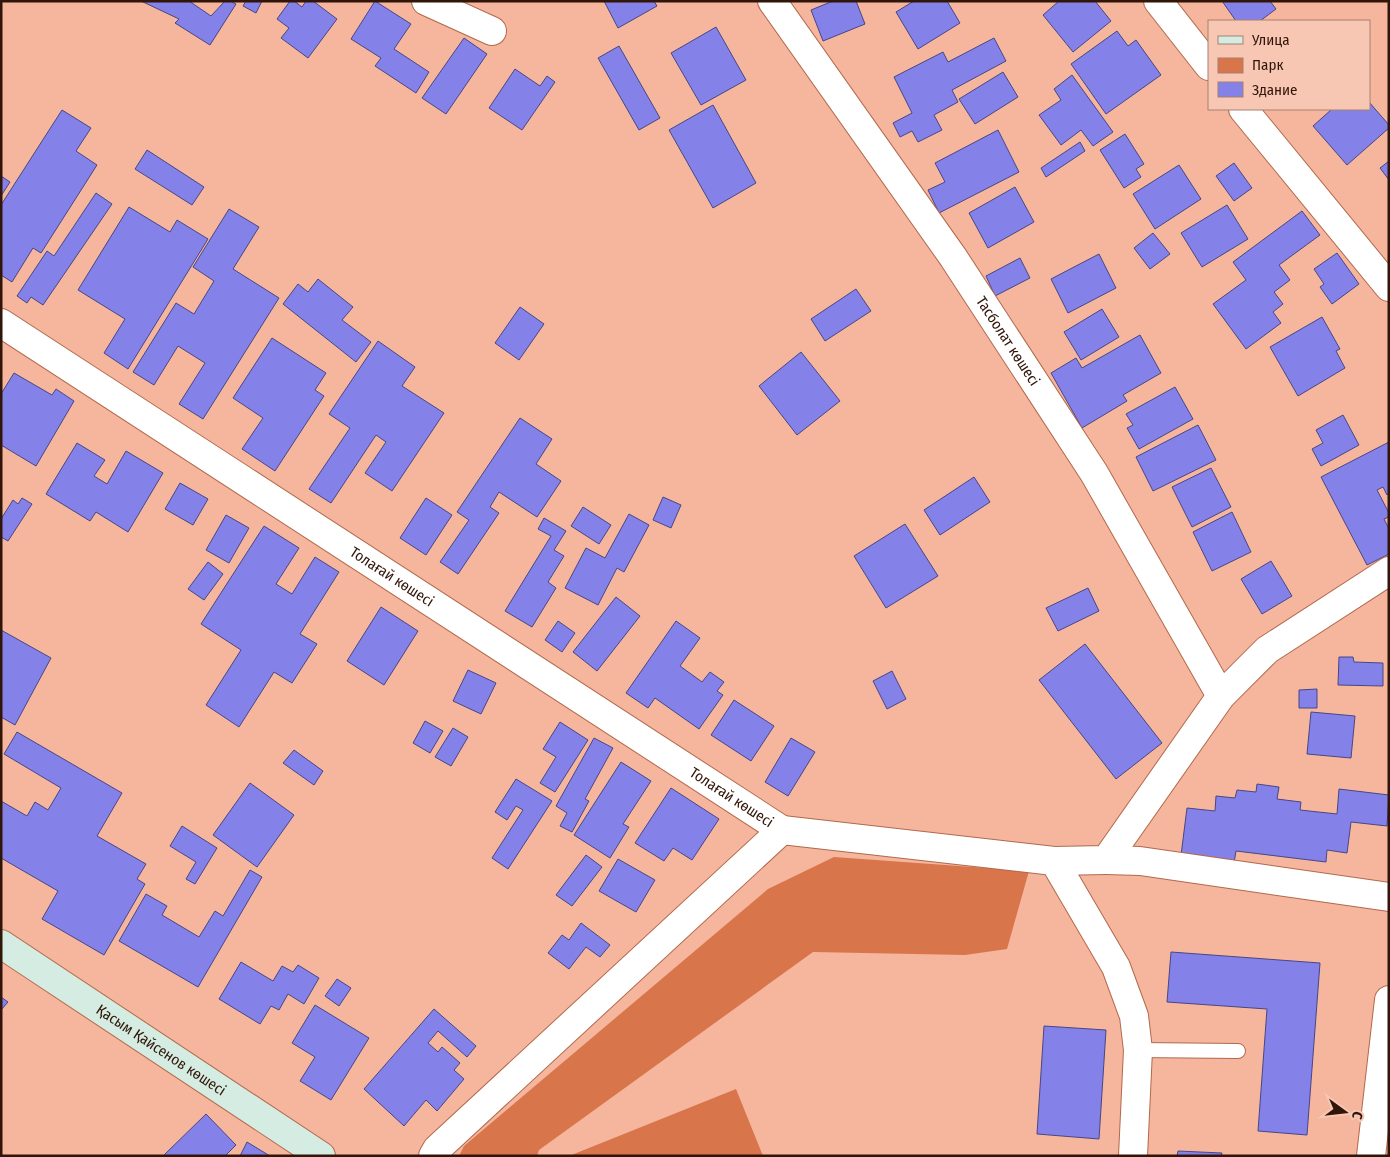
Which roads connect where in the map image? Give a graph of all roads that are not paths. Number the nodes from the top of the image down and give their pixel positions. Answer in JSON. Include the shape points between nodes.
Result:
{"nodes":[{"id":1,"x":426,"y":1,"type":"edge"},
{"id":2,"x":772,"y":1,"type":"edge"},
{"id":3,"x":1158,"y":1,"type":"edge"},
{"id":4,"x":492,"y":31,"type":"dead end"},
{"id":5,"x":1208,"y":65,"type":"edge"},
{"id":6,"x":1244,"y":110,"type":"edge"},
{"id":7,"x":1389,"y":287,"type":"edge"},
{"id":8,"x":1,"y":324,"type":"edge"},
{"id":9,"x":1389,"y":571,"type":"edge"},
{"id":10,"x":1220,"y":696,"type":"junction"},
{"id":11,"x":782,"y":830,"type":"junction"},
{"id":12,"x":1106,"y":860,"type":"junction"},
{"id":13,"x":1054,"y":861,"type":"junction"},
{"id":14,"x":1389,"y":897,"type":"edge"},
{"id":15,"x":1,"y":944,"type":"edge"},
{"id":16,"x":1389,"y":1000,"type":"edge"},
{"id":17,"x":1138,"y":1050,"type":"junction"},
{"id":18,"x":1238,"y":1051,"type":"dead end"},
{"id":19,"x":321,"y":1156,"type":"edge"},
{"id":20,"x":433,"y":1156,"type":"edge"},
{"id":21,"x":1133,"y":1156,"type":"edge"},
{"id":22,"x":1372,"y":1156,"type":"edge"}],
"edges":[{"from":1,"to":4,"type":"street"},
{"from":2,"to":10,"type":"street","name":"Тасболат көшесі","via":[[953,257],[1094,473]]},
{"from":3,"to":5,"type":"street"},
{"from":6,"to":7,"type":"street"},
{"from":8,"to":11,"type":"street","name":"Толағай көшесі"},
{"from":9,"to":10,"type":"street","via":[[1267,650]]},
{"from":10,"to":12,"type":"street"},
{"from":11,"to":13,"type":"street"},
{"from":11,"to":20,"type":"street"},
{"from":12,"to":13,"type":"street"},
{"from":12,"to":14,"type":"street","via":[[1140,861]]},
{"from":13,"to":17,"type":"street","via":[[1116,967],[1134,1016]]},
{"from":15,"to":19,"type":"street","name":"Қасым Қайсенов көшесі"},
{"from":16,"to":22,"type":"street"},
{"from":17,"to":18,"type":"lane"},
{"from":17,"to":21,"type":"street"}]}
